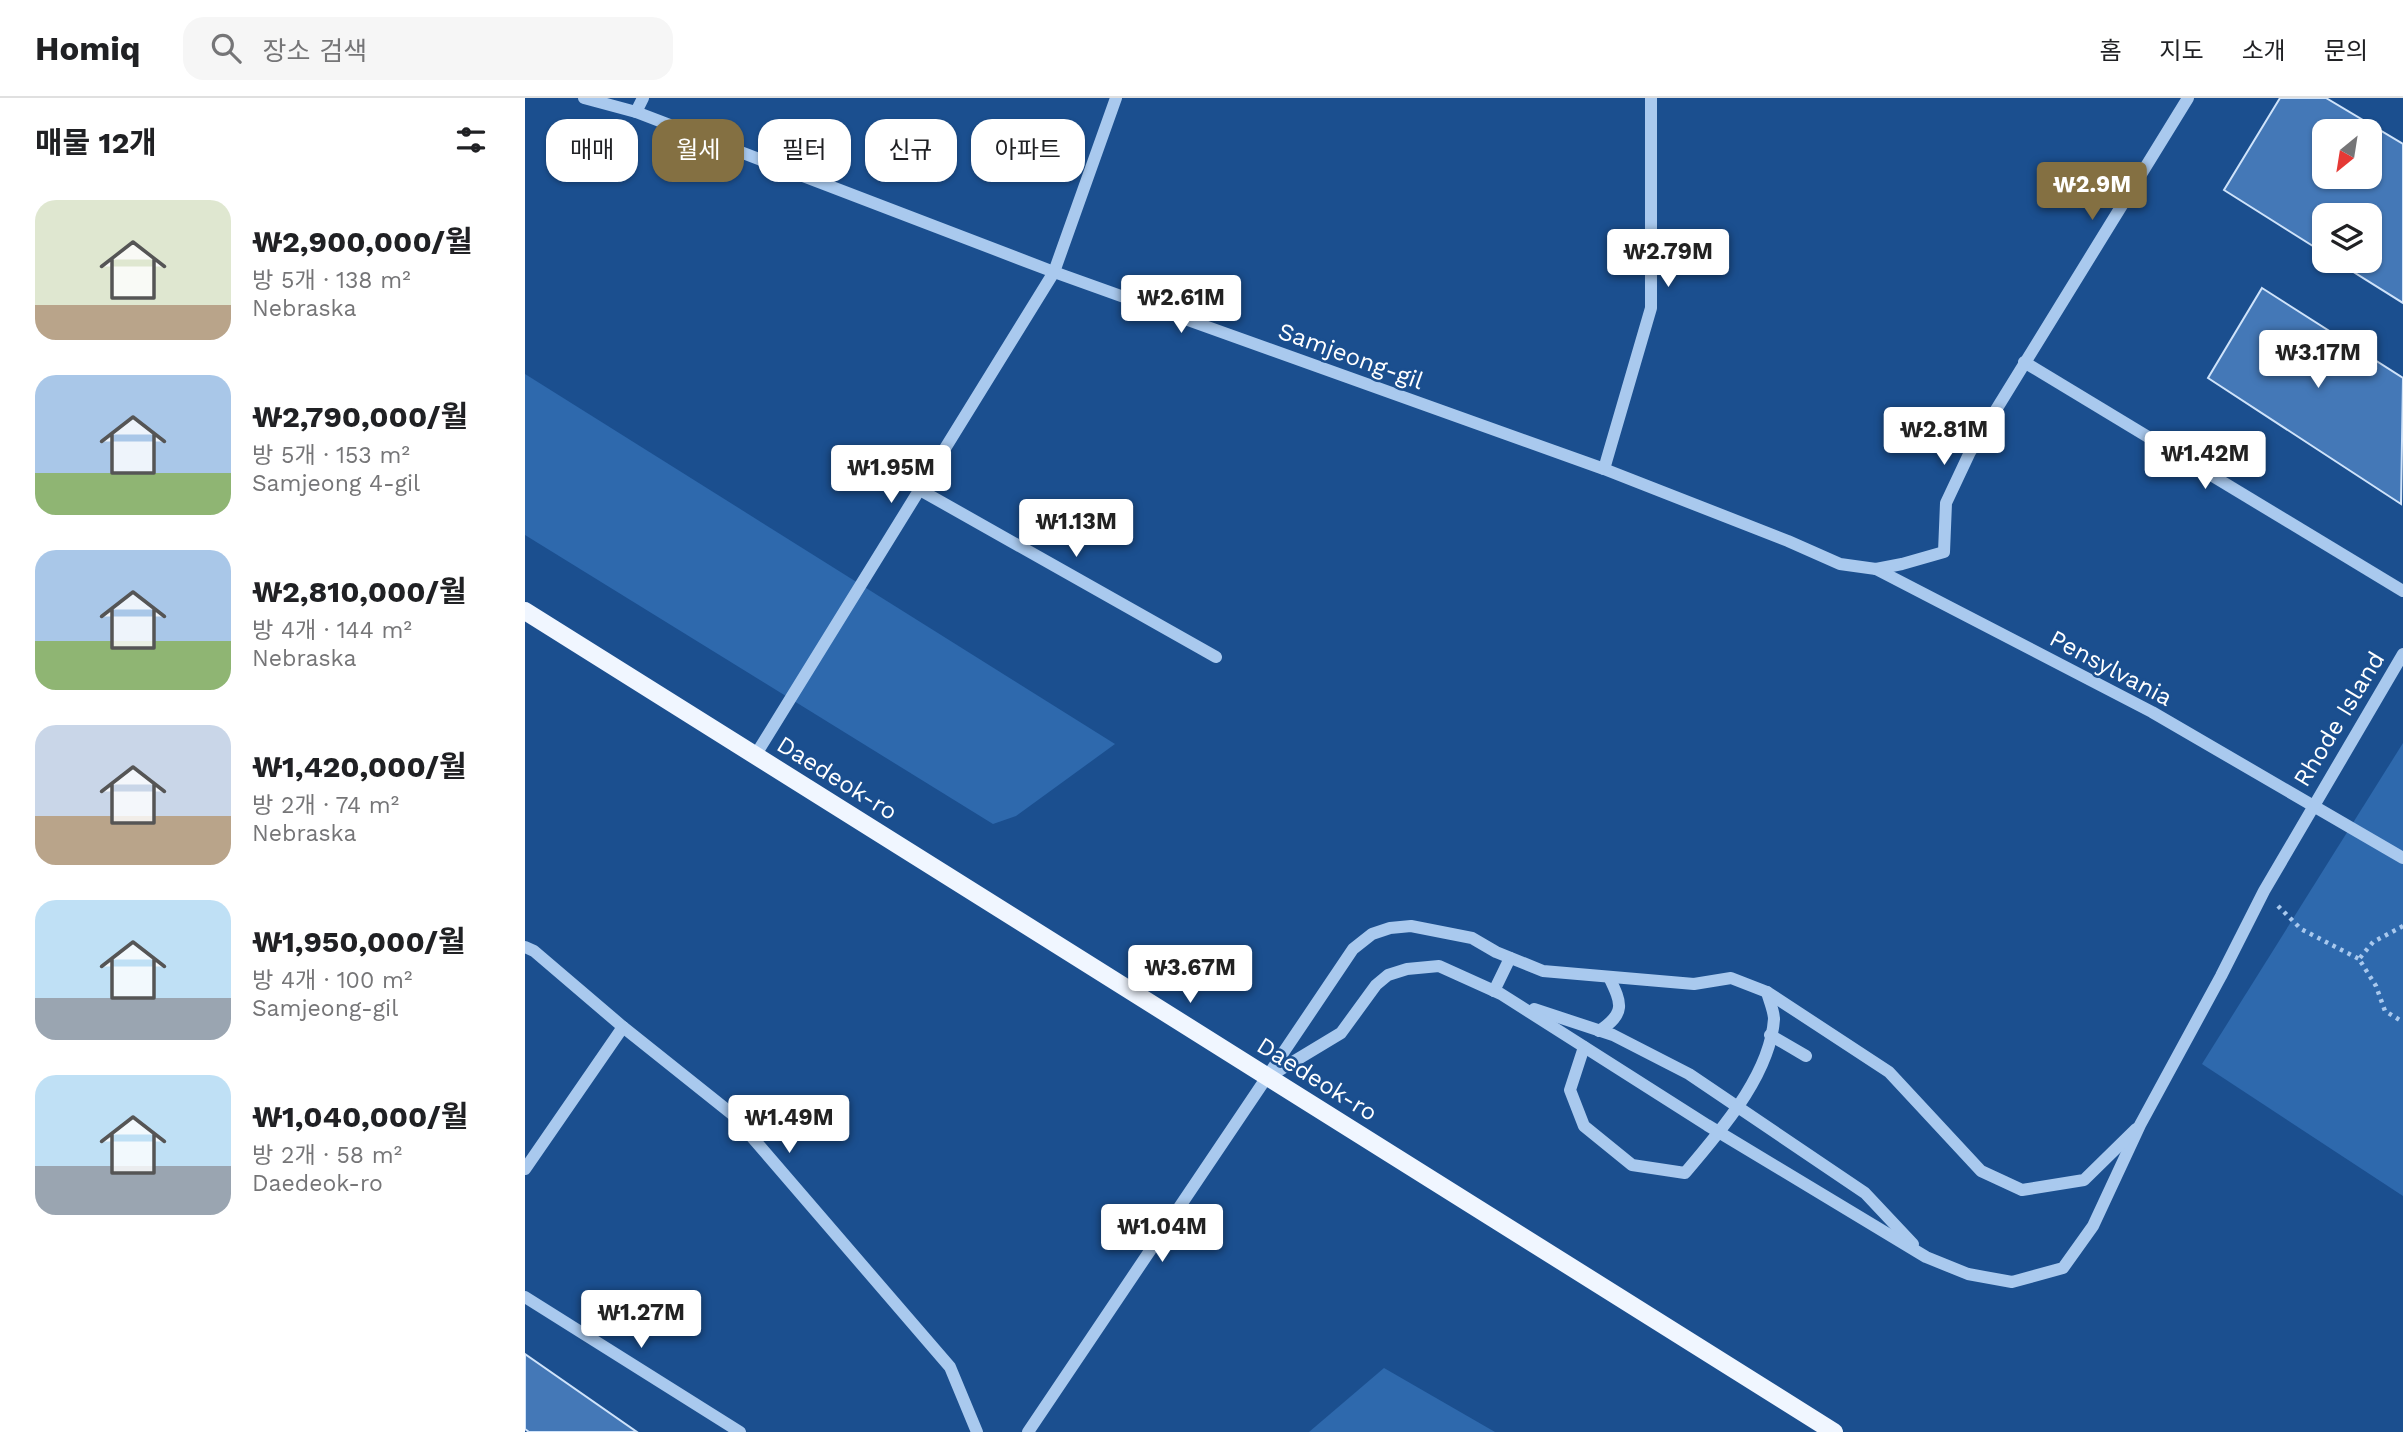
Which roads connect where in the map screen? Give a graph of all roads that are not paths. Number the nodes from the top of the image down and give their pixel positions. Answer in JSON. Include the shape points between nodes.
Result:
{"nodes":[{"id":1,"x":584,"y":98,"type":"edge"},
{"id":2,"x":643,"y":98,"type":"edge"},
{"id":3,"x":1116,"y":98,"type":"edge"},
{"id":4,"x":1651,"y":98,"type":"edge"},
{"id":5,"x":2187,"y":98,"type":"edge"},
{"id":6,"x":636,"y":112,"type":"junction"},
{"id":7,"x":1054,"y":272,"type":"junction"},
{"id":8,"x":2024,"y":362,"type":"junction"},
{"id":9,"x":1604,"y":469,"type":"junction"},
{"id":10,"x":919,"y":490,"type":"junction"},
{"id":11,"x":1789,"y":541,"type":"joint"},
{"id":12,"x":1876,"y":569,"type":"junction"},
{"id":13,"x":2403,"y":591,"type":"edge"},
{"id":14,"x":525,"y":611,"type":"edge"},
{"id":15,"x":2403,"y":654,"type":"edge"},
{"id":16,"x":1216,"y":657,"type":"dead end"},
{"id":17,"x":755,"y":756,"type":"junction"},
{"id":18,"x":2312,"y":806,"type":"junction"},
{"id":19,"x":2403,"y":858,"type":"edge"},
{"id":20,"x":525,"y":947,"type":"edge"},
{"id":21,"x":1510,"y":958,"type":"junction"},
{"id":22,"x":1609,"y":977,"type":"junction"},
{"id":23,"x":1494,"y":991,"type":"junction"},
{"id":24,"x":1767,"y":992,"type":"junction"},
{"id":25,"x":1514,"y":1003,"type":"junction"},
{"id":26,"x":623,"y":1027,"type":"junction"},
{"id":27,"x":1599,"y":1031,"type":"junction"},
{"id":28,"x":1770,"y":1035,"type":"junction"},
{"id":29,"x":1584,"y":1047,"type":"junction"},
{"id":30,"x":1806,"y":1056,"type":"dead end"},
{"id":31,"x":1268,"y":1077,"type":"junction"},
{"id":32,"x":1739,"y":1108,"type":"junction"},
{"id":33,"x":2140,"y":1125,"type":"junction"},
{"id":34,"x":1719,"y":1132,"type":"junction"},
{"id":35,"x":525,"y":1168,"type":"edge"},
{"id":36,"x":1926,"y":1257,"type":"junction"},
{"id":37,"x":525,"y":1297,"type":"edge"},
{"id":38,"x":740,"y":1432,"type":"edge"},
{"id":39,"x":977,"y":1432,"type":"edge"},
{"id":40,"x":1028,"y":1432,"type":"edge"},
{"id":41,"x":1834,"y":1432,"type":"edge"}],
"edges":[{"from":1,"to":6,"type":"street","name":"Samjeong-gil"},
{"from":2,"to":6,"type":"street"},
{"from":3,"to":7,"type":"street"},
{"from":4,"to":9,"type":"street","via":[[1651,308]]},
{"from":5,"to":8,"type":"street"},
{"from":6,"to":7,"type":"street","name":"Samjeong-gil"},
{"from":7,"to":9,"type":"street","name":"Samjeong-gil"},
{"from":7,"to":10,"type":"street"},
{"from":8,"to":12,"type":"street","via":[[1970,452],[1946,503],[1944,552]]},
{"from":8,"to":13,"type":"street"},
{"from":9,"to":11,"type":"street","name":"Samjeong-gil"},
{"from":10,"to":16,"type":"street"},
{"from":10,"to":17,"type":"street"},
{"from":11,"to":12,"type":"street","name":"Pensylvania","via":[[1840,564]]},
{"from":12,"to":18,"type":"street","name":"Pensylvania","via":[[2152,712]]},
{"from":14,"to":17,"type":"main road","name":"Daedeok-ro"},
{"from":15,"to":18,"type":"street","name":"Rhode Island"},
{"from":17,"to":31,"type":"main road","name":"Daedeok-ro"},
{"from":18,"to":19,"type":"street","name":"Pensylvania"},
{"from":18,"to":33,"type":"street","name":"Rhode Island"},
{"from":20,"to":26,"type":"street"},
{"from":21,"to":22,"type":"street","via":[[1543,971]]},
{"from":21,"to":23,"type":"street"},
{"from":21,"to":31,"type":"street","via":[[1472,938],[1411,926],[1372,934],[1353,949]]},
{"from":22,"to":24,"type":"street","via":[[1694,984],[1731,978]]},
{"from":22,"to":27,"type":"street","via":[[1619,1008],[1615,1020]]},
{"from":23,"to":25,"type":"street"},
{"from":23,"to":31,"type":"street","via":[[1439,966],[1388,975],[1341,1033]]},
{"from":24,"to":28,"type":"street","via":[[1774,1017]]},
{"from":24,"to":33,"type":"street","via":[[1889,1072],[1981,1171],[2022,1190],[2084,1180]]},
{"from":25,"to":27,"type":"street"},
{"from":25,"to":29,"type":"street"},
{"from":26,"to":35,"type":"street"},
{"from":26,"to":39,"type":"street","via":[[732,1114],[950,1367]]},
{"from":27,"to":32,"type":"street","via":[[1689,1074]]},
{"from":28,"to":30,"type":"street"},
{"from":28,"to":32,"type":"street"},
{"from":29,"to":34,"type":"street"},
{"from":29,"to":34,"type":"street","via":[[1570,1090],[1584,1126],[1632,1165],[1685,1173]]},
{"from":31,"to":40,"type":"street"},
{"from":31,"to":41,"type":"main road","name":"Daedeok-ro"},
{"from":32,"to":34,"type":"street"},
{"from":32,"to":36,"type":"street","via":[[1865,1193]]},
{"from":33,"to":36,"type":"street","via":[[2093,1226],[2063,1268],[2012,1282],[1968,1274]]},
{"from":34,"to":36,"type":"street"},
{"from":37,"to":38,"type":"street"}]}
